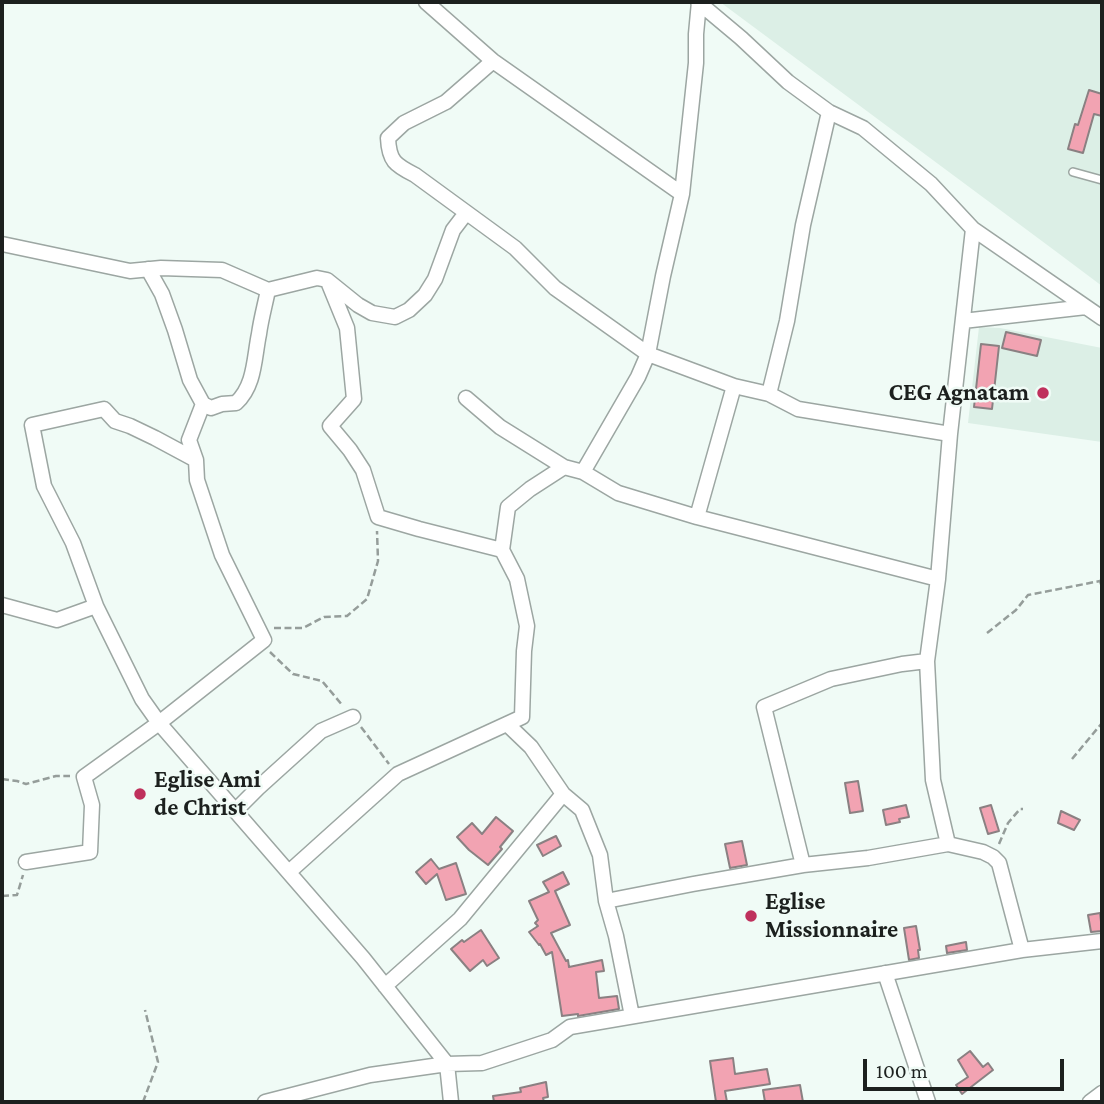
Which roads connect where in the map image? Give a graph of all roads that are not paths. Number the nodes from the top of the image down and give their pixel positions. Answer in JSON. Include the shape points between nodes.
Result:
{"nodes":[{"id":1,"x":426,"y":2,"type":"edge"},
{"id":2,"x":699,"y":2,"type":"edge"},
{"id":3,"x":493,"y":61,"type":"junction"},
{"id":4,"x":829,"y":112,"type":"junction"},
{"id":5,"x":1073,"y":172,"type":"dead end"},
{"id":6,"x":1102,"y":180,"type":"edge"},
{"id":7,"x":682,"y":194,"type":"junction"},
{"id":8,"x":466,"y":213,"type":"junction"},
{"id":9,"x":973,"y":229,"type":"junction"},
{"id":10,"x":2,"y":244,"type":"edge"},
{"id":11,"x":148,"y":269,"type":"junction"},
{"id":12,"x":327,"y":280,"type":"junction"},
{"id":13,"x":268,"y":290,"type":"junction"},
{"id":14,"x":1086,"y":307,"type":"junction"},
{"id":15,"x":1102,"y":318,"type":"edge"},
{"id":16,"x":963,"y":321,"type":"junction"},
{"id":17,"x":648,"y":354,"type":"junction"},
{"id":18,"x":734,"y":386,"type":"junction"},
{"id":19,"x":769,"y":394,"type":"junction"},
{"id":20,"x":466,"y":397,"type":"dead end"},
{"id":21,"x":203,"y":404,"type":"junction"},
{"id":22,"x":950,"y":434,"type":"junction"},
{"id":23,"x":196,"y":460,"type":"junction"},
{"id":24,"x":564,"y":467,"type":"junction"},
{"id":25,"x":583,"y":472,"type":"junction"},
{"id":26,"x":697,"y":517,"type":"junction"},
{"id":27,"x":502,"y":550,"type":"junction"},
{"id":28,"x":938,"y":579,"type":"junction"},
{"id":29,"x":2,"y":605,"type":"edge"},
{"id":30,"x":96,"y":606,"type":"junction"},
{"id":31,"x":928,"y":650,"type":"junction"},
{"id":32,"x":352,"y":717,"type":"road end"},
{"id":33,"x":159,"y":723,"type":"junction"},
{"id":34,"x":507,"y":724,"type":"junction"},
{"id":35,"x":563,"y":794,"type":"junction"},
{"id":36,"x":236,"y":810,"type":"junction"},
{"id":37,"x":948,"y":844,"type":"junction"},
{"id":38,"x":26,"y":862,"type":"road end"},
{"id":39,"x":803,"y":865,"type":"junction"},
{"id":40,"x":289,"y":872,"type":"junction"},
{"id":41,"x":606,"y":901,"type":"junction"},
{"id":42,"x":1102,"y":941,"type":"edge"},
{"id":43,"x":1022,"y":950,"type":"junction"},
{"id":44,"x":885,"y":973,"type":"junction"},
{"id":45,"x":385,"y":986,"type":"junction"},
{"id":46,"x":632,"y":1016,"type":"junction"},
{"id":47,"x":447,"y":1064,"type":"junction"},
{"id":48,"x":265,"y":1102,"type":"edge"},
{"id":49,"x":450,"y":1102,"type":"edge"},
{"id":50,"x":928,"y":1102,"type":"edge"}],
"edges":[{"from":1,"to":3,"type":"street"},
{"from":2,"to":4,"type":"street","via":[[788,82]]},
{"from":2,"to":7,"type":"street"},
{"from":3,"to":7,"type":"street"},
{"from":3,"to":8,"type":"street","via":[[446,102],[404,123],[388,138],[389,153],[397,166]]},
{"from":4,"to":9,"type":"street","via":[[873,136],[931,184]]},
{"from":4,"to":19,"type":"street"},
{"from":5,"to":6,"type":"lane"},
{"from":7,"to":17,"type":"street"},
{"from":8,"to":12,"type":"street","via":[[453,230],[425,295],[395,317],[372,313]]},
{"from":8,"to":17,"type":"street","via":[[515,248],[555,288]]},
{"from":9,"to":14,"type":"street"},
{"from":9,"to":16,"type":"street"},
{"from":10,"to":11,"type":"street","via":[[130,271]]},
{"from":11,"to":13,"type":"street","via":[[222,270]]},
{"from":11,"to":21,"type":"street","via":[[162,294],[190,380]]},
{"from":12,"to":13,"type":"street","via":[[317,278]]},
{"from":12,"to":27,"type":"street","via":[[346,328],[354,399],[330,426],[363,470],[379,517]]},
{"from":13,"to":21,"type":"street","via":[[244,397],[211,408]]},
{"from":14,"to":15,"type":"street"},
{"from":14,"to":16,"type":"street"},
{"from":16,"to":22,"type":"street"},
{"from":17,"to":18,"type":"street"},
{"from":17,"to":25,"type":"street"},
{"from":18,"to":19,"type":"street"},
{"from":18,"to":26,"type":"street"},
{"from":19,"to":22,"type":"street","via":[[798,409]]},
{"from":20,"to":24,"type":"street","via":[[500,427]]},
{"from":21,"to":23,"type":"street","via":[[189,440]]},
{"from":22,"to":28,"type":"street"},
{"from":23,"to":30,"type":"street","via":[[115,421],[104,409],[32,425],[44,486],[73,543]]},
{"from":23,"to":33,"type":"street","via":[[197,480],[222,555],[262,641]]},
{"from":24,"to":25,"type":"street"},
{"from":24,"to":27,"type":"street","via":[[508,507]]},
{"from":25,"to":26,"type":"street","via":[[618,493]]},
{"from":26,"to":28,"type":"street"},
{"from":27,"to":34,"type":"street","via":[[517,579],[527,626],[522,717]]},
{"from":28,"to":31,"type":"street"},
{"from":29,"to":30,"type":"street","via":[[57,620]]},
{"from":30,"to":33,"type":"street","via":[[142,699]]},
{"from":31,"to":37,"type":"street","via":[[933,780]]},
{"from":31,"to":39,"type":"street","via":[[902,664],[831,679],[764,707]]},
{"from":32,"to":36,"type":"street","via":[[321,731]]},
{"from":33,"to":36,"type":"street"},
{"from":33,"to":38,"type":"street","via":[[84,777],[92,805],[90,852]]},
{"from":34,"to":35,"type":"street","via":[[531,747]]},
{"from":34,"to":40,"type":"street","via":[[398,774]]},
{"from":35,"to":41,"type":"street","via":[[582,810],[600,855]]},
{"from":35,"to":45,"type":"street","via":[[460,919]]},
{"from":36,"to":40,"type":"street"},
{"from":37,"to":39,"type":"street"},
{"from":37,"to":43,"type":"street","via":[[983,852],[999,863]]},
{"from":39,"to":41,"type":"street"},
{"from":40,"to":45,"type":"street"},
{"from":41,"to":46,"type":"street"},
{"from":42,"to":43,"type":"street"},
{"from":43,"to":44,"type":"street"},
{"from":44,"to":46,"type":"street"},
{"from":44,"to":50,"type":"street"},
{"from":45,"to":47,"type":"street"},
{"from":46,"to":47,"type":"street","via":[[570,1027],[552,1040],[482,1063]]},
{"from":47,"to":48,"type":"street","via":[[370,1075]]},
{"from":47,"to":49,"type":"street"}]}
